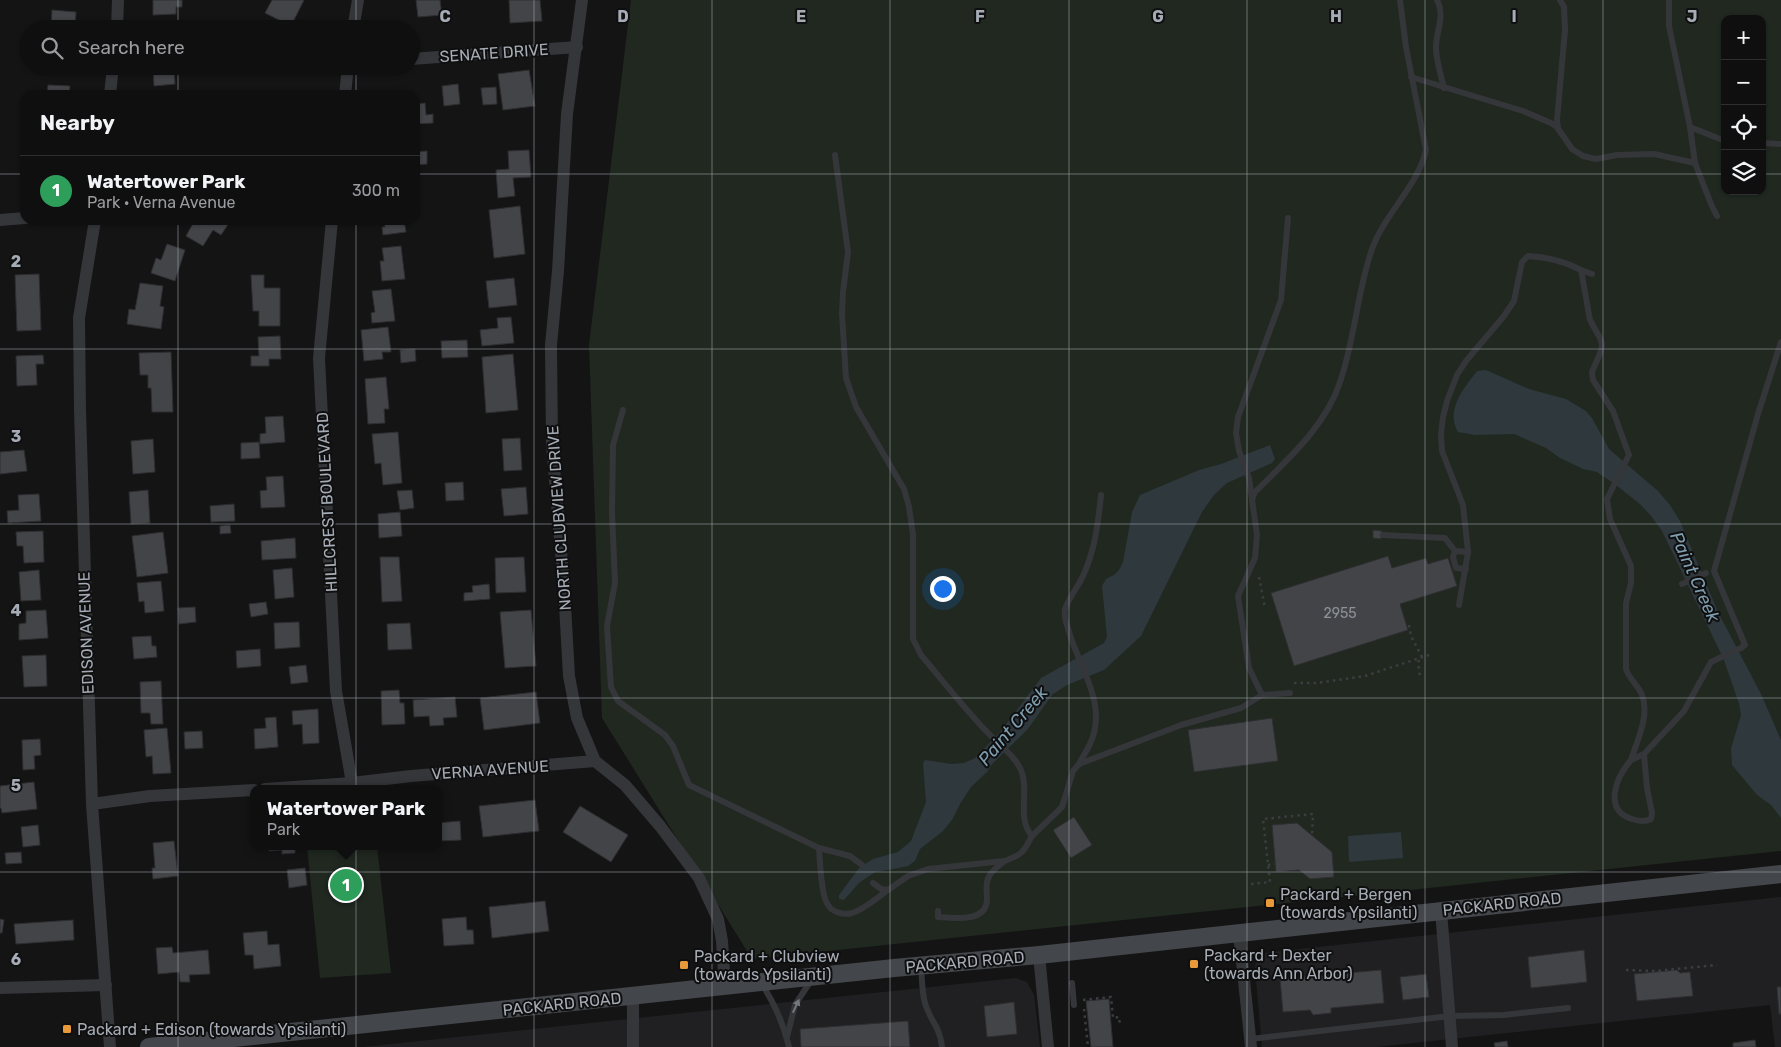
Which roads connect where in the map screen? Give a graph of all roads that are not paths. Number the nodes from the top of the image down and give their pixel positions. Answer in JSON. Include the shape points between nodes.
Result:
{"nodes":[{"id":1,"x":118,"y":0,"type":"edge"},
{"id":2,"x":358,"y":0,"type":"edge"},
{"id":3,"x":582,"y":0,"type":"edge"},
{"id":4,"x":1400,"y":0,"type":"edge"},
{"id":5,"x":1437,"y":0,"type":"edge"},
{"id":6,"x":1560,"y":0,"type":"edge"},
{"id":7,"x":1669,"y":0,"type":"edge"},
{"id":8,"x":117,"y":20,"type":"edge"},
{"id":9,"x":355,"y":20,"type":"edge"},
{"id":10,"x":577,"y":47,"type":"junction"},
{"id":11,"x":420,"y":58,"type":"edge"},
{"id":12,"x":112,"y":75,"type":"edge"},
{"id":13,"x":347,"y":75,"type":"edge"},
{"id":14,"x":1411,"y":77,"type":"junction"},
{"id":15,"x":1444,"y":88,"type":"junction"},
{"id":16,"x":111,"y":90,"type":"edge"},
{"id":17,"x":346,"y":90,"type":"edge"},
{"id":18,"x":1690,"y":127,"type":"junction"},
{"id":19,"x":1558,"y":129,"type":"junction"},
{"id":20,"x":1721,"y":139,"type":"edge"},
{"id":21,"x":1766,"y":143,"type":"edge"},
{"id":22,"x":1781,"y":144,"type":"edge"},
{"id":23,"x":835,"y":155,"type":"dead end"},
{"id":24,"x":1695,"y":163,"type":"junction"},
{"id":25,"x":1717,"y":216,"type":"dead end"},
{"id":26,"x":20,"y":218,"type":"edge"},
{"id":27,"x":1288,"y":218,"type":"dead end"},
{"id":28,"x":0,"y":220,"type":"edge"},
{"id":29,"x":94,"y":225,"type":"edge"},
{"id":30,"x":332,"y":225,"type":"edge"},
{"id":31,"x":1581,"y":270,"type":"junction"},
{"id":32,"x":1592,"y":274,"type":"dead end"},
{"id":33,"x":1781,"y":342,"type":"edge"},
{"id":34,"x":623,"y":410,"type":"dead end"},
{"id":35,"x":1101,"y":495,"type":"dead end"},
{"id":36,"x":1252,"y":500,"type":"junction"},
{"id":37,"x":1383,"y":535,"type":"dead end"},
{"id":38,"x":1455,"y":552,"type":"junction"},
{"id":39,"x":1468,"y":552,"type":"junction"},
{"id":40,"x":1466,"y":569,"type":"junction"},
{"id":41,"x":1706,"y":573,"type":"dead end"},
{"id":42,"x":1682,"y":584,"type":"dead end"},
{"id":43,"x":1459,"y":604,"type":"dead end"},
{"id":44,"x":1290,"y":693,"type":"dead end"},
{"id":45,"x":1262,"y":695,"type":"junction"},
{"id":46,"x":1644,"y":754,"type":"junction"},
{"id":47,"x":1631,"y":760,"type":"junction"},
{"id":48,"x":595,"y":762,"type":"junction"},
{"id":49,"x":1079,"y":764,"type":"junction"},
{"id":50,"x":352,"y":783,"type":"junction"},
{"id":51,"x":323,"y":785,"type":"edge"},
{"id":52,"x":250,"y":790,"type":"edge"},
{"id":53,"x":92,"y":804,"type":"junction"},
{"id":54,"x":1032,"y":836,"type":"junction"},
{"id":55,"x":819,"y":848,"type":"junction"},
{"id":56,"x":1004,"y":861,"type":"junction"},
{"id":57,"x":862,"y":865,"type":"dead end"},
{"id":58,"x":1781,"y":874,"type":"edge"},
{"id":59,"x":874,"y":883,"type":"dead end"},
{"id":60,"x":888,"y":890,"type":"junction"},
{"id":61,"x":1441,"y":910,"type":"junction"},
{"id":62,"x":938,"y":911,"type":"dead end"},
{"id":63,"x":1239,"y":933,"type":"junction"},
{"id":64,"x":1039,"y":955,"type":"junction"},
{"id":65,"x":921,"y":966,"type":"junction"},
{"id":66,"x":813,"y":978,"type":"junction"},
{"id":67,"x":761,"y":983,"type":"junction"},
{"id":68,"x":1072,"y":984,"type":"dead end"},
{"id":69,"x":106,"y":985,"type":"junction"},
{"id":70,"x":725,"y":987,"type":"junction"},
{"id":71,"x":0,"y":988,"type":"edge"},
{"id":72,"x":633,"y":996,"type":"junction"},
{"id":73,"x":1074,"y":1006,"type":"dead end"},
{"id":74,"x":1568,"y":1008,"type":"dead end"},
{"id":75,"x":1450,"y":1016,"type":"junction"},
{"id":76,"x":787,"y":1037,"type":"junction"},
{"id":77,"x":1251,"y":1043,"type":"edge"},
{"id":78,"x":110,"y":1047,"type":"edge"},
{"id":79,"x":149,"y":1047,"type":"edge"},
{"id":80,"x":153,"y":1047,"type":"edge"},
{"id":81,"x":633,"y":1047,"type":"edge"},
{"id":82,"x":789,"y":1047,"type":"edge"},
{"id":83,"x":942,"y":1047,"type":"edge"},
{"id":84,"x":1048,"y":1047,"type":"edge"},
{"id":85,"x":1452,"y":1047,"type":"edge"}],
"edges":[{"from":1,"to":8,"type":"street"},
{"from":2,"to":9,"type":"street"},
{"from":3,"to":10,"type":"street","name":"NORTH CLUBVIEW DRIVE"},
{"from":4,"to":14,"type":"lane"},
{"from":5,"to":15,"type":"lane","via":[[1441,16],[1436,49]]},
{"from":6,"to":19,"type":"lane","via":[[1564,7],[1565,30]]},
{"from":7,"to":18,"type":"lane","via":[[1669,26]]},
{"from":10,"to":11,"type":"street","name":"SENATE DRIVE"},
{"from":10,"to":48,"type":"street","name":"NORTH CLUBVIEW DRIVE","via":[[567,114],[551,346],[552,444],[569,676],[577,718]]},
{"from":12,"to":16,"type":"street"},
{"from":13,"to":17,"type":"street"},
{"from":14,"to":15,"type":"lane"},
{"from":14,"to":36,"type":"lane","via":[[1426,144],[1424,159],[1383,224],[1372,250],[1340,383],[1322,419],[1255,492]]},
{"from":15,"to":19,"type":"lane","via":[[1523,111]]},
{"from":18,"to":20,"type":"lane"},
{"from":18,"to":24,"type":"lane"},
{"from":19,"to":24,"type":"lane","via":[[1572,149],[1583,156],[1596,159],[1654,154]]},
{"from":21,"to":22,"type":"lane"},
{"from":23,"to":54,"type":"lane","via":[[848,242],[842,292],[846,378],[856,407],[904,490],[909,507],[913,534],[913,639],[921,655],[992,738],[1008,750],[1020,768],[1025,780],[1024,820],[1026,830]]},
{"from":24,"to":25,"type":"lane"},
{"from":26,"to":28,"type":"street"},
{"from":27,"to":36,"type":"lane","via":[[1280,300],[1238,417],[1239,451],[1249,478]]},
{"from":29,"to":53,"type":"street","name":"EDISON AVENUE","via":[[79,318]]},
{"from":30,"to":50,"type":"street","name":"HILLCREST BOULEVARD","via":[[319,358],[336,691]]},
{"from":31,"to":32,"type":"lane"},
{"from":31,"to":39,"type":"lane","via":[[1563,261],[1528,256],[1522,262],[1514,301],[1466,361],[1454,384],[1443,417],[1442,451],[1463,505]]},
{"from":31,"to":47,"type":"lane","via":[[1590,320],[1602,344],[1592,372],[1594,380],[1613,411],[1629,455],[1607,499],[1610,518],[1631,566],[1626,604],[1626,668],[1645,707]]},
{"from":33,"to":46,"type":"lane","via":[[1714,571],[1745,645],[1711,662],[1684,711]]},
{"from":34,"to":55,"type":"lane","via":[[613,445],[615,583],[607,626],[611,687],[618,701],[665,735],[689,785]]},
{"from":35,"to":49,"type":"lane","via":[[1090,560],[1065,608],[1074,648],[1094,695],[1096,712],[1091,743]]},
{"from":36,"to":45,"type":"lane","via":[[1257,535],[1254,558],[1238,596],[1249,668]]},
{"from":37,"to":38,"type":"lane","via":[[1445,538]]},
{"from":38,"to":39,"type":"lane"},
{"from":38,"to":40,"type":"lane","via":[[1456,568]]},
{"from":39,"to":40,"type":"lane"},
{"from":40,"to":43,"type":"lane"},
{"from":41,"to":42,"type":"lane"},
{"from":44,"to":45,"type":"lane"},
{"from":45,"to":49,"type":"lane","via":[[1241,708],[1181,725]]},
{"from":46,"to":47,"type":"lane"},
{"from":46,"to":47,"type":"lane","via":[[1652,813],[1646,822],[1626,817],[1617,810],[1614,797],[1617,781]]},
{"from":48,"to":50,"type":"street","name":"VERNA AVENUE"},
{"from":48,"to":70,"type":"street","via":[[625,785],[699,878],[718,919]]},
{"from":49,"to":54,"type":"lane","via":[[1073,771],[1062,807]]},
{"from":50,"to":51,"type":"street","name":"VERNA AVENUE"},
{"from":52,"to":53,"type":"street","via":[[150,796]]},
{"from":53,"to":69,"type":"street","name":"EDISON AVENUE"},
{"from":54,"to":56,"type":"lane","via":[[1021,852]]},
{"from":55,"to":57,"type":"lane","via":[[850,856]]},
{"from":55,"to":60,"type":"lane","via":[[824,894],[828,905],[835,911],[854,913]]},
{"from":56,"to":60,"type":"lane","via":[[928,868],[908,876]]},
{"from":56,"to":62,"type":"lane","via":[[986,883],[986,906],[982,912],[976,916],[955,918],[938,917]]},
{"from":58,"to":61,"type":"main road","name":"PACKARD ROAD"},
{"from":59,"to":60,"type":"lane"},
{"from":61,"to":63,"type":"main road","name":"PACKARD ROAD"},
{"from":61,"to":75,"type":"street"},
{"from":63,"to":64,"type":"main road","name":"PACKARD ROAD"},
{"from":63,"to":77,"type":"street"},
{"from":64,"to":65,"type":"main road","name":"PACKARD ROAD"},
{"from":64,"to":84,"type":"street"},
{"from":65,"to":66,"type":"main road","name":"PACKARD ROAD"},
{"from":65,"to":83,"type":"lane","via":[[924,1002],[938,1028]]},
{"from":66,"to":67,"type":"main road","name":"PACKARD ROAD"},
{"from":76,"to":66,"type":"lane","one_way":true,"via":[[795,1005]]},
{"from":67,"to":70,"type":"main road","name":"PACKARD ROAD"},
{"from":67,"to":76,"type":"lane"},
{"from":68,"to":73,"type":"lane"},
{"from":69,"to":71,"type":"street"},
{"from":69,"to":78,"type":"street","name":"EDISON AVENUE"},
{"from":70,"to":72,"type":"main road","name":"PACKARD ROAD"},
{"from":72,"to":80,"type":"main road","name":"PACKARD ROAD"},
{"from":72,"to":81,"type":"street"},
{"from":74,"to":75,"type":"lane","via":[[1502,1015]]},
{"from":75,"to":77,"type":"lane"},
{"from":75,"to":85,"type":"street"},
{"from":76,"to":82,"type":"lane"},
{"from":79,"to":80,"type":"main road","name":"PACKARD ROAD"}]}
